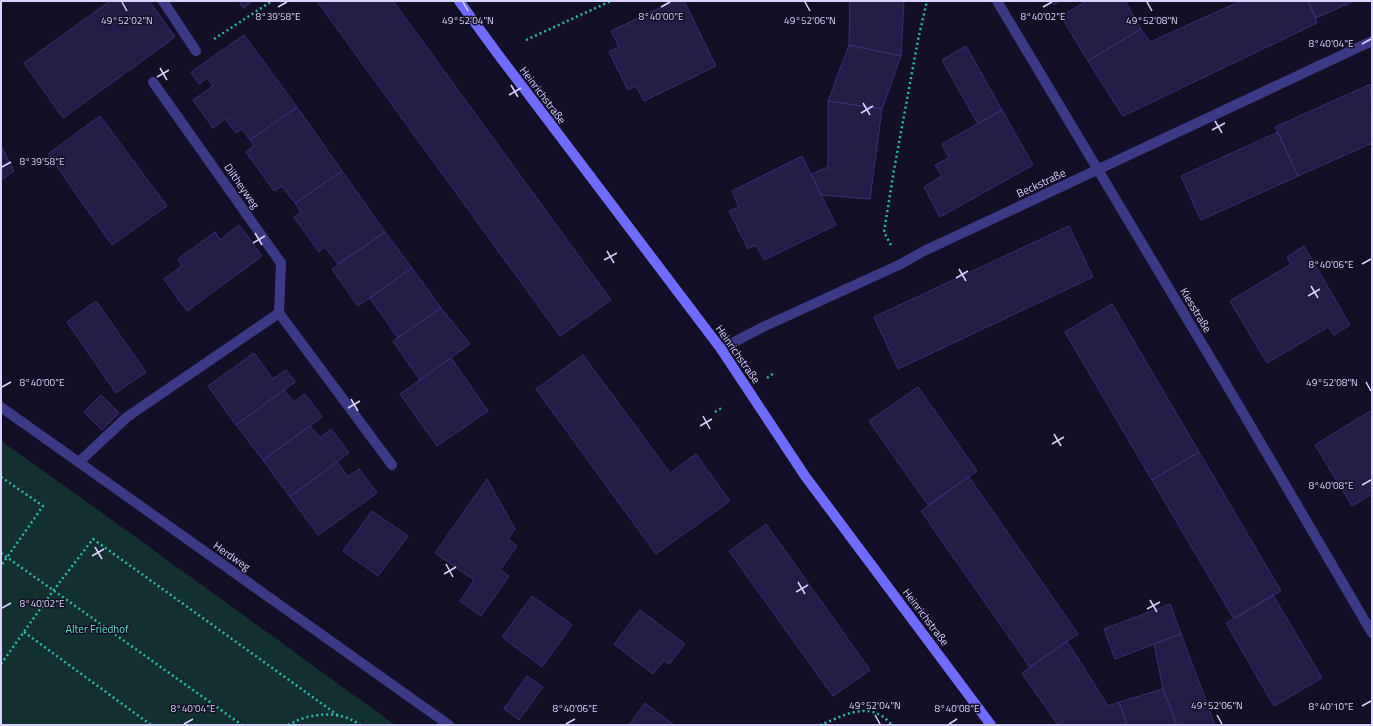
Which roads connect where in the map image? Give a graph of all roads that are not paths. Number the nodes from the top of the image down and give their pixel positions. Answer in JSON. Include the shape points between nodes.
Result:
{"nodes":[{"id":1,"x":163,"y":1,"type":"edge"},
{"id":2,"x":459,"y":1,"type":"edge"},
{"id":3,"x":997,"y":1,"type":"edge"},
{"id":4,"x":1372,"y":41,"type":"edge"},
{"id":5,"x":196,"y":51,"type":"dead end"},
{"id":6,"x":153,"y":82,"type":"dead end"},
{"id":7,"x":1098,"y":168,"type":"junction"},
{"id":8,"x":279,"y":313,"type":"junction"},
{"id":9,"x":721,"y":350,"type":"junction"},
{"id":10,"x":1,"y":407,"type":"edge"},
{"id":11,"x":79,"y":462,"type":"junction"},
{"id":12,"x":392,"y":466,"type":"dead end"},
{"id":13,"x":1372,"y":633,"type":"edge"},
{"id":14,"x":449,"y":725,"type":"edge"},
{"id":15,"x":991,"y":725,"type":"edge"}],
"edges":[{"from":1,"to":5,"type":"street"},
{"from":2,"to":9,"type":"main road","name":"Heinrichstraße"},
{"from":3,"to":7,"type":"street","name":"Kiesstraße"},
{"from":4,"to":7,"type":"street","name":"Beckstraße"},
{"from":6,"to":8,"type":"street","name":"Diltheyweg","via":[[281,262]]},
{"from":7,"to":9,"type":"street","name":"Beckstraße","via":[[901,264],[763,327]]},
{"from":7,"to":13,"type":"street","name":"Kiesstraße"},
{"from":8,"to":11,"type":"street","via":[[127,417]]},
{"from":8,"to":12,"type":"street"},
{"from":9,"to":15,"type":"main road","name":"Heinrichstraße","via":[[805,476]]},
{"from":10,"to":11,"type":"street","name":"Herdweg"},
{"from":11,"to":14,"type":"street","name":"Herdweg"}]}
